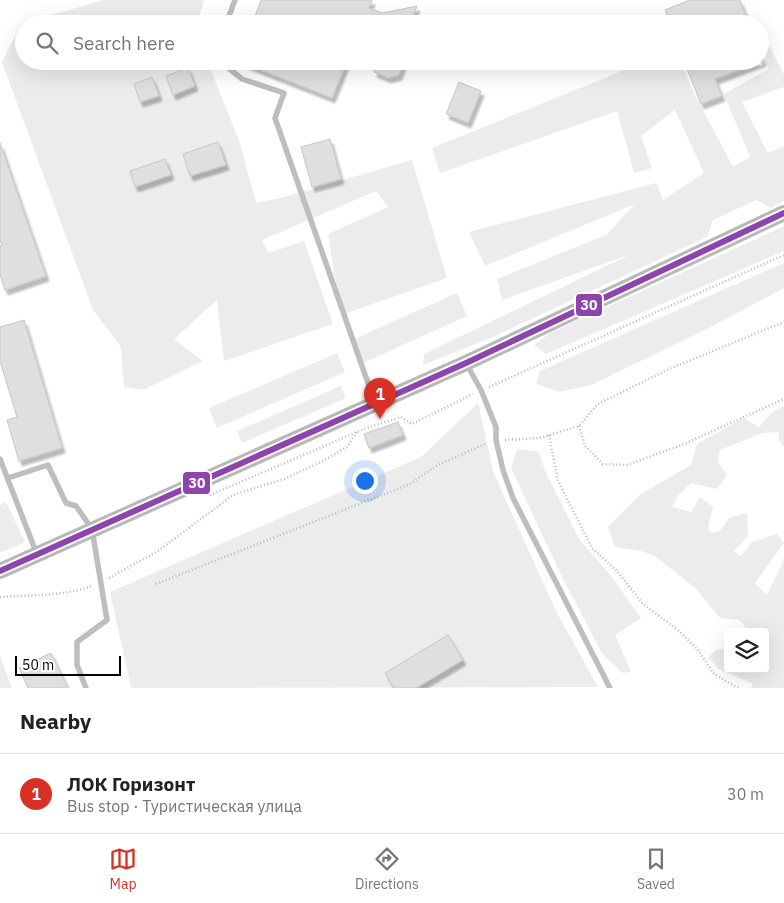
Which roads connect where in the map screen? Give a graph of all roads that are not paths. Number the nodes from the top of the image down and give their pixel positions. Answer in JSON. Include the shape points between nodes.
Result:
{"nodes":[{"id":1,"x":235,"y":0,"type":"edge"},
{"id":2,"x":229,"y":15,"type":"edge"},
{"id":3,"x":232,"y":70,"type":"edge"},
{"id":4,"x":784,"y":213,"type":"edge"},
{"id":5,"x":466,"y":363,"type":"junction"},
{"id":6,"x":375,"y":404,"type":"junction"},
{"id":7,"x":0,"y":459,"type":"edge"},
{"id":8,"x":8,"y":478,"type":"junction"},
{"id":9,"x":92,"y":528,"type":"junction"},
{"id":10,"x":37,"y":554,"type":"junction"},
{"id":11,"x":0,"y":571,"type":"edge"},
{"id":12,"x":86,"y":688,"type":"edge"},
{"id":13,"x":610,"y":688,"type":"edge"}],
"edges":[{"from":1,"to":2,"type":"lane"},
{"from":3,"to":6,"type":"lane","via":[[242,78],[284,93],[275,118]]},
{"from":4,"to":5,"type":"street"},
{"from":5,"to":6,"type":"street"},
{"from":5,"to":13,"type":"lane","via":[[496,427],[496,440],[513,498]]},
{"from":6,"to":9,"type":"street"},
{"from":7,"to":8,"type":"lane"},
{"from":8,"to":9,"type":"lane","via":[[48,465],[66,503],[76,506]]},
{"from":8,"to":10,"type":"lane"},
{"from":9,"to":10,"type":"street"},
{"from":9,"to":12,"type":"lane","via":[[107,620],[78,642],[77,665]]},
{"from":10,"to":11,"type":"street"}]}
